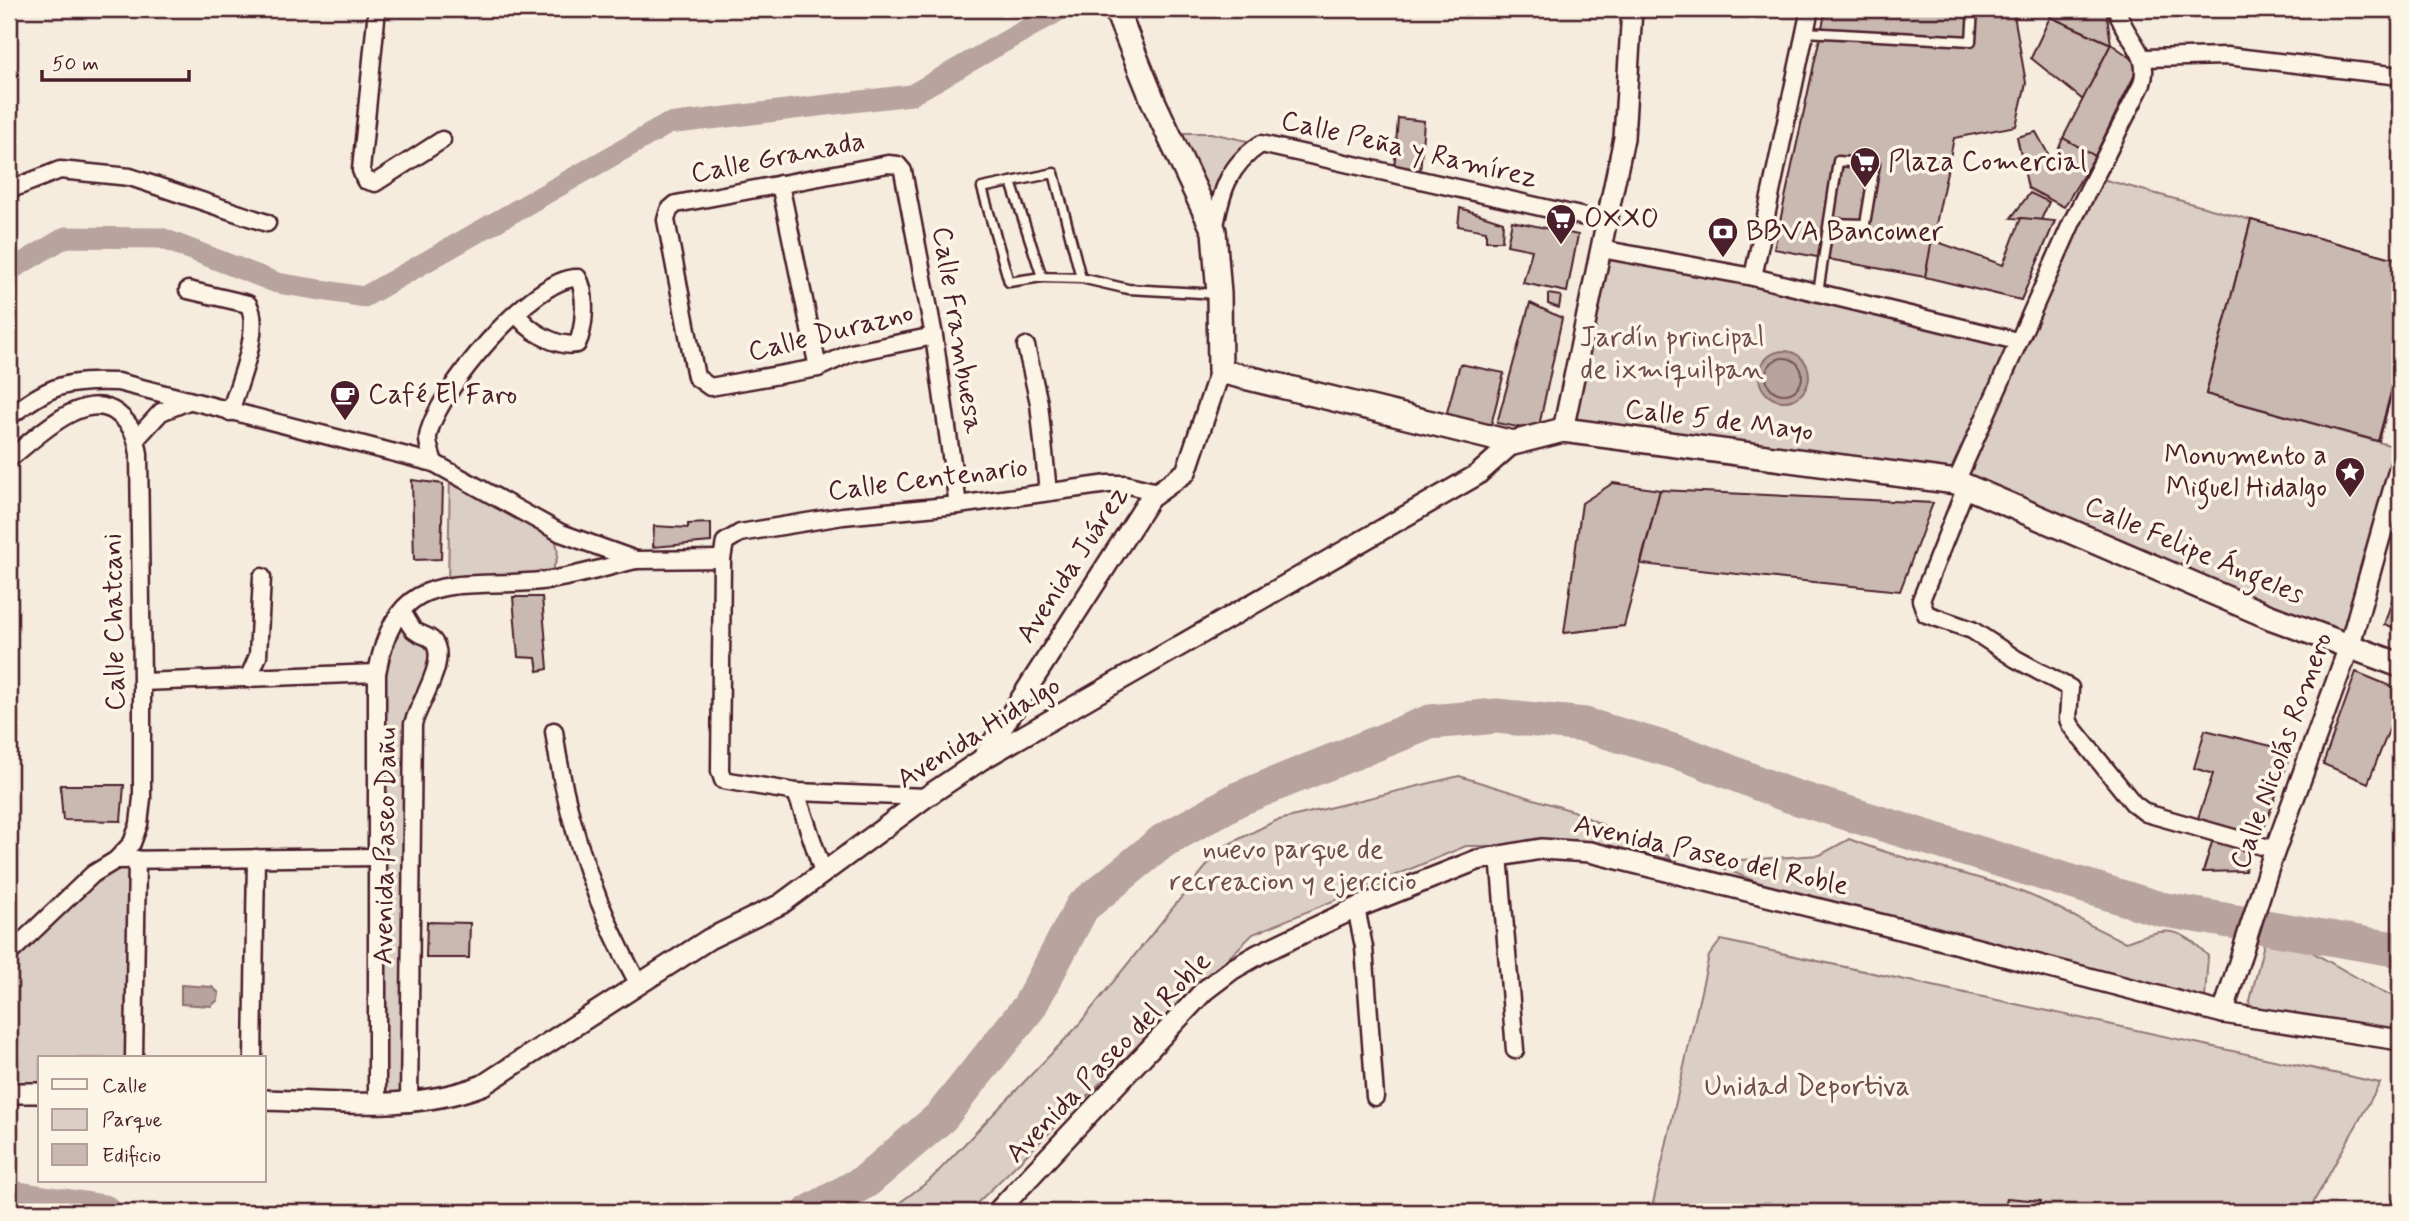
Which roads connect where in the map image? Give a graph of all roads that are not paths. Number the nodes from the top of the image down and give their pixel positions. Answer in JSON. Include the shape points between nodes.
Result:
{"nodes":[{"id":1,"x":377,"y":9,"type":"edge"},
{"id":2,"x":1116,"y":9,"type":"edge"},
{"id":3,"x":1632,"y":9,"type":"edge"},
{"id":4,"x":1810,"y":9,"type":"edge"},
{"id":5,"x":1973,"y":9,"type":"edge"},
{"id":6,"x":2117,"y":9,"type":"edge"},
{"id":7,"x":1805,"y":32,"type":"junction"},
{"id":8,"x":2144,"y":58,"type":"junction"},
{"id":9,"x":2400,"y":76,"type":"edge"},
{"id":10,"x":442,"y":140,"type":"dead end"},
{"id":11,"x":898,"y":165,"type":"joint"},
{"id":12,"x":1011,"y":182,"type":"junction"},
{"id":13,"x":780,"y":184,"type":"junction"},
{"id":14,"x":9,"y":191,"type":"edge"},
{"id":15,"x":1607,"y":222,"type":"junction"},
{"id":16,"x":267,"y":223,"type":"dead end"},
{"id":17,"x":1829,"y":223,"type":"junction"},
{"id":18,"x":1213,"y":231,"type":"junction"},
{"id":19,"x":1601,"y":249,"type":"junction"},
{"id":20,"x":1042,"y":277,"type":"junction"},
{"id":21,"x":1753,"y":277,"type":"junction"},
{"id":22,"x":1081,"y":278,"type":"junction"},
{"id":23,"x":188,"y":290,"type":"dead end"},
{"id":24,"x":1818,"y":293,"type":"junction"},
{"id":25,"x":1219,"y":294,"type":"junction"},
{"id":26,"x":517,"y":313,"type":"junction"},
{"id":27,"x":934,"y":336,"type":"junction"},
{"id":28,"x":2017,"y":341,"type":"junction"},
{"id":29,"x":1026,"y":346,"type":"dead end"},
{"id":30,"x":818,"y":368,"type":"junction"},
{"id":31,"x":1220,"y":370,"type":"junction"},
{"id":32,"x":701,"y":383,"type":"joint"},
{"id":33,"x":186,"y":402,"type":"junction"},
{"id":34,"x":230,"y":412,"type":"junction"},
{"id":35,"x":9,"y":417,"type":"edge"},
{"id":36,"x":1563,"y":430,"type":"junction"},
{"id":37,"x":137,"y":438,"type":"junction"},
{"id":38,"x":1513,"y":443,"type":"junction"},
{"id":39,"x":9,"y":459,"type":"edge"},
{"id":40,"x":434,"y":463,"type":"junction"},
{"id":41,"x":2400,"y":466,"type":"edge"},
{"id":42,"x":1961,"y":484,"type":"junction"},
{"id":43,"x":1048,"y":492,"type":"junction"},
{"id":44,"x":1157,"y":492,"type":"junction"},
{"id":45,"x":958,"y":505,"type":"junction"},
{"id":46,"x":722,"y":559,"type":"junction"},
{"id":47,"x":636,"y":561,"type":"junction"},
{"id":48,"x":262,"y":577,"type":"dead end"},
{"id":49,"x":402,"y":611,"type":"junction"},
{"id":50,"x":2350,"y":644,"type":"junction"},
{"id":51,"x":2400,"y":665,"type":"edge"},
{"id":52,"x":377,"y":673,"type":"junction"},
{"id":53,"x":248,"y":679,"type":"junction"},
{"id":54,"x":142,"y":682,"type":"junction"},
{"id":55,"x":554,"y":731,"type":"dead end"},
{"id":56,"x":981,"y":760,"type":"junction"},
{"id":57,"x":796,"y":792,"type":"junction"},
{"id":58,"x":926,"y":797,"type":"junction"},
{"id":59,"x":1499,"y":855,"type":"junction"},
{"id":60,"x":377,"y":857,"type":"junction"},
{"id":61,"x":2273,"y":857,"type":"junction"},
{"id":62,"x":256,"y":858,"type":"junction"},
{"id":63,"x":137,"y":859,"type":"junction"},
{"id":64,"x":116,"y":860,"type":"junction"},
{"id":65,"x":823,"y":872,"type":"junction"},
{"id":66,"x":1356,"y":908,"type":"junction"},
{"id":67,"x":9,"y":954,"type":"edge"},
{"id":68,"x":639,"y":985,"type":"junction"},
{"id":69,"x":2226,"y":1004,"type":"junction"},
{"id":70,"x":2400,"y":1040,"type":"edge"},
{"id":71,"x":1515,"y":1050,"type":"dead end"},
{"id":72,"x":134,"y":1056,"type":"edge"},
{"id":73,"x":253,"y":1056,"type":"edge"},
{"id":74,"x":9,"y":1093,"type":"edge"},
{"id":75,"x":38,"y":1093,"type":"edge"},
{"id":76,"x":1375,"y":1097,"type":"dead end"},
{"id":77,"x":266,"y":1100,"type":"edge"},
{"id":78,"x":377,"y":1103,"type":"junction"},
{"id":79,"x":409,"y":1103,"type":"junction"},
{"id":80,"x":2400,"y":1207,"type":"edge"},
{"id":81,"x":998,"y":1212,"type":"edge"},
{"id":82,"x":2397,"y":1212,"type":"edge"}],
"edges":[{"from":1,"to":10,"type":"street","via":[[361,170],[365,180],[375,183]]},
{"from":2,"to":18,"type":"main road","name":"Avenida Juárez"},
{"from":3,"to":15,"type":"street","via":[[1624,138]]},
{"from":4,"to":7,"type":"street"},
{"from":5,"to":7,"type":"lane","via":[[1971,41]]},
{"from":6,"to":8,"type":"street","via":[[2126,34]]},
{"from":7,"to":21,"type":"street"},
{"from":8,"to":9,"type":"street","via":[[2227,56]]},
{"from":8,"to":28,"type":"street","via":[[2142,84]]},
{"from":11,"to":13,"type":"street","name":"Calle Granada"},
{"from":11,"to":27,"type":"street","name":"Calle Frambuesa"},
{"from":12,"to":20,"type":"lane"},
{"from":12,"to":20,"type":"lane","via":[[982,188],[1009,282]]},
{"from":12,"to":22,"type":"lane","via":[[1055,173]]},
{"from":13,"to":30,"type":"street"},
{"from":13,"to":32,"type":"street","name":"Calle Granada","via":[[676,204],[669,210],[666,220],[696,377]]},
{"from":14,"to":16,"type":"street","via":[[60,170],[130,177]]},
{"from":15,"to":18,"type":"street","name":"Calle Peña y Ramírez","via":[[1261,144],[1242,156],[1222,191]]},
{"from":15,"to":19,"type":"street"},
{"from":17,"to":17,"type":"lane","via":[[1838,161],[1875,163],[1864,224]]},
{"from":17,"to":24,"type":"lane"},
{"from":18,"to":25,"type":"main road","name":"Avenida Juárez"},
{"from":19,"to":21,"type":"street"},
{"from":19,"to":36,"type":"street"},
{"from":20,"to":22,"type":"lane"},
{"from":21,"to":24,"type":"street"},
{"from":22,"to":25,"type":"lane","via":[[1128,289]]},
{"from":23,"to":34,"type":"street","via":[[248,304],[254,313],[254,330]]},
{"from":24,"to":28,"type":"street"},
{"from":25,"to":31,"type":"main road","name":"Avenida Juárez"},
{"from":26,"to":26,"type":"street","via":[[530,329],[569,345],[578,344],[583,286],[578,278],[565,277]]},
{"from":26,"to":40,"type":"street","via":[[481,347],[435,417],[428,438]]},
{"from":27,"to":30,"type":"street","name":"Calle Durazno","via":[[851,353]]},
{"from":27,"to":45,"type":"street","name":"Calle Frambuesa"},
{"from":28,"to":42,"type":"street"},
{"from":29,"to":43,"type":"street","via":[[1039,403]]},
{"from":30,"to":32,"type":"street","name":"Calle Durazno","via":[[710,387]]},
{"from":31,"to":38,"type":"main road","name":"Calle 5 de Mayo"},
{"from":31,"to":44,"type":"street","name":"Avenida Juárez","via":[[1186,472]]},
{"from":33,"to":34,"type":"street"},
{"from":33,"to":35,"type":"street","via":[[118,382],[76,381],[52,388]]},
{"from":33,"to":37,"type":"street","via":[[161,412]]},
{"from":34,"to":40,"type":"street"},
{"from":36,"to":38,"type":"main road","name":"Calle 5 de Mayo"},
{"from":36,"to":42,"type":"main road","name":"Calle 5 de Mayo"},
{"from":37,"to":39,"type":"street","name":"Calle Chatcani","via":[[129,422],[111,409],[91,405],[71,413]]},
{"from":37,"to":54,"type":"street","name":"Calle Chatcani"},
{"from":38,"to":56,"type":"street","name":"Avenida Hidalgo","via":[[1477,475]]},
{"from":40,"to":47,"type":"street","via":[[561,533]]},
{"from":41,"to":50,"type":"street","name":"Calle Nicolás Romero"},
{"from":42,"to":50,"type":"main road","name":"Calle Felipe Ángeles","via":[[2270,617]]},
{"from":42,"to":61,"type":"street","via":[[1921,600],[1926,614],[1972,629],[2070,688],[2071,726],[2146,813]]},
{"from":43,"to":44,"type":"street","name":"Calle Centenario","via":[[1108,484]]},
{"from":43,"to":45,"type":"street","name":"Calle Centenario"},
{"from":44,"to":56,"type":"street","name":"Avenida Juárez"},
{"from":45,"to":46,"type":"street","name":"Calle Centenario","via":[[843,516],[740,533],[725,542]]},
{"from":46,"to":47,"type":"street"},
{"from":46,"to":57,"type":"street","via":[[720,771],[723,780]]},
{"from":47,"to":49,"type":"street","name":"Avenida Paseo Dañu","via":[[542,581],[440,586],[416,597]]},
{"from":48,"to":53,"type":"street","via":[[258,656]]},
{"from":49,"to":52,"type":"street","name":"Avenida Paseo Dañu","via":[[389,629]]},
{"from":49,"to":79,"type":"street","name":"Avenida Paseo Dañu","via":[[415,631],[432,639],[439,651],[438,666],[413,724]]},
{"from":50,"to":51,"type":"main road","name":"Calle Felipe Ángeles"},
{"from":50,"to":61,"type":"street","name":"Calle Nicolás Romero"},
{"from":52,"to":53,"type":"street"},
{"from":52,"to":60,"type":"street","name":"Avenida Paseo Dañu"},
{"from":53,"to":54,"type":"street"},
{"from":54,"to":64,"type":"street","name":"Calle Chatcani","via":[[139,824],[132,843]]},
{"from":55,"to":68,"type":"street","via":[[560,772],[589,874]]},
{"from":56,"to":58,"type":"street","name":"Avenida Hidalgo"},
{"from":57,"to":58,"type":"street"},
{"from":57,"to":65,"type":"street"},
{"from":58,"to":65,"type":"street","name":"Avenida Hidalgo"},
{"from":59,"to":66,"type":"street","name":"Avenida Paseo del Roble"},
{"from":59,"to":69,"type":"street","name":"Avenida Paseo del Roble","via":[[1541,849],[1590,852]]},
{"from":59,"to":71,"type":"street"},
{"from":60,"to":62,"type":"street"},
{"from":60,"to":78,"type":"street","name":"Avenida Paseo Dañu"},
{"from":61,"to":69,"type":"street","name":"Calle Nicolás Romero"},
{"from":62,"to":63,"type":"street"},
{"from":62,"to":73,"type":"street"},
{"from":63,"to":64,"type":"street"},
{"from":63,"to":72,"type":"street"},
{"from":64,"to":67,"type":"street","via":[[93,874]]},
{"from":65,"to":68,"type":"street","name":"Avenida Hidalgo","via":[[781,904],[709,939]]},
{"from":66,"to":76,"type":"street","via":[[1364,947]]},
{"from":66,"to":81,"type":"street","name":"Avenida Paseo del Roble","via":[[1259,954],[1204,991]]},
{"from":68,"to":79,"type":"street","name":"Avenida Hidalgo","via":[[483,1085],[457,1095]]},
{"from":69,"to":70,"type":"street","name":"Avenida Paseo del Roble"},
{"from":74,"to":75,"type":"street"},
{"from":77,"to":78,"type":"street","name":"Avenida Hidalgo"},
{"from":78,"to":79,"type":"street","name":"Avenida Hidalgo"},
{"from":80,"to":82,"type":"street"}]}
